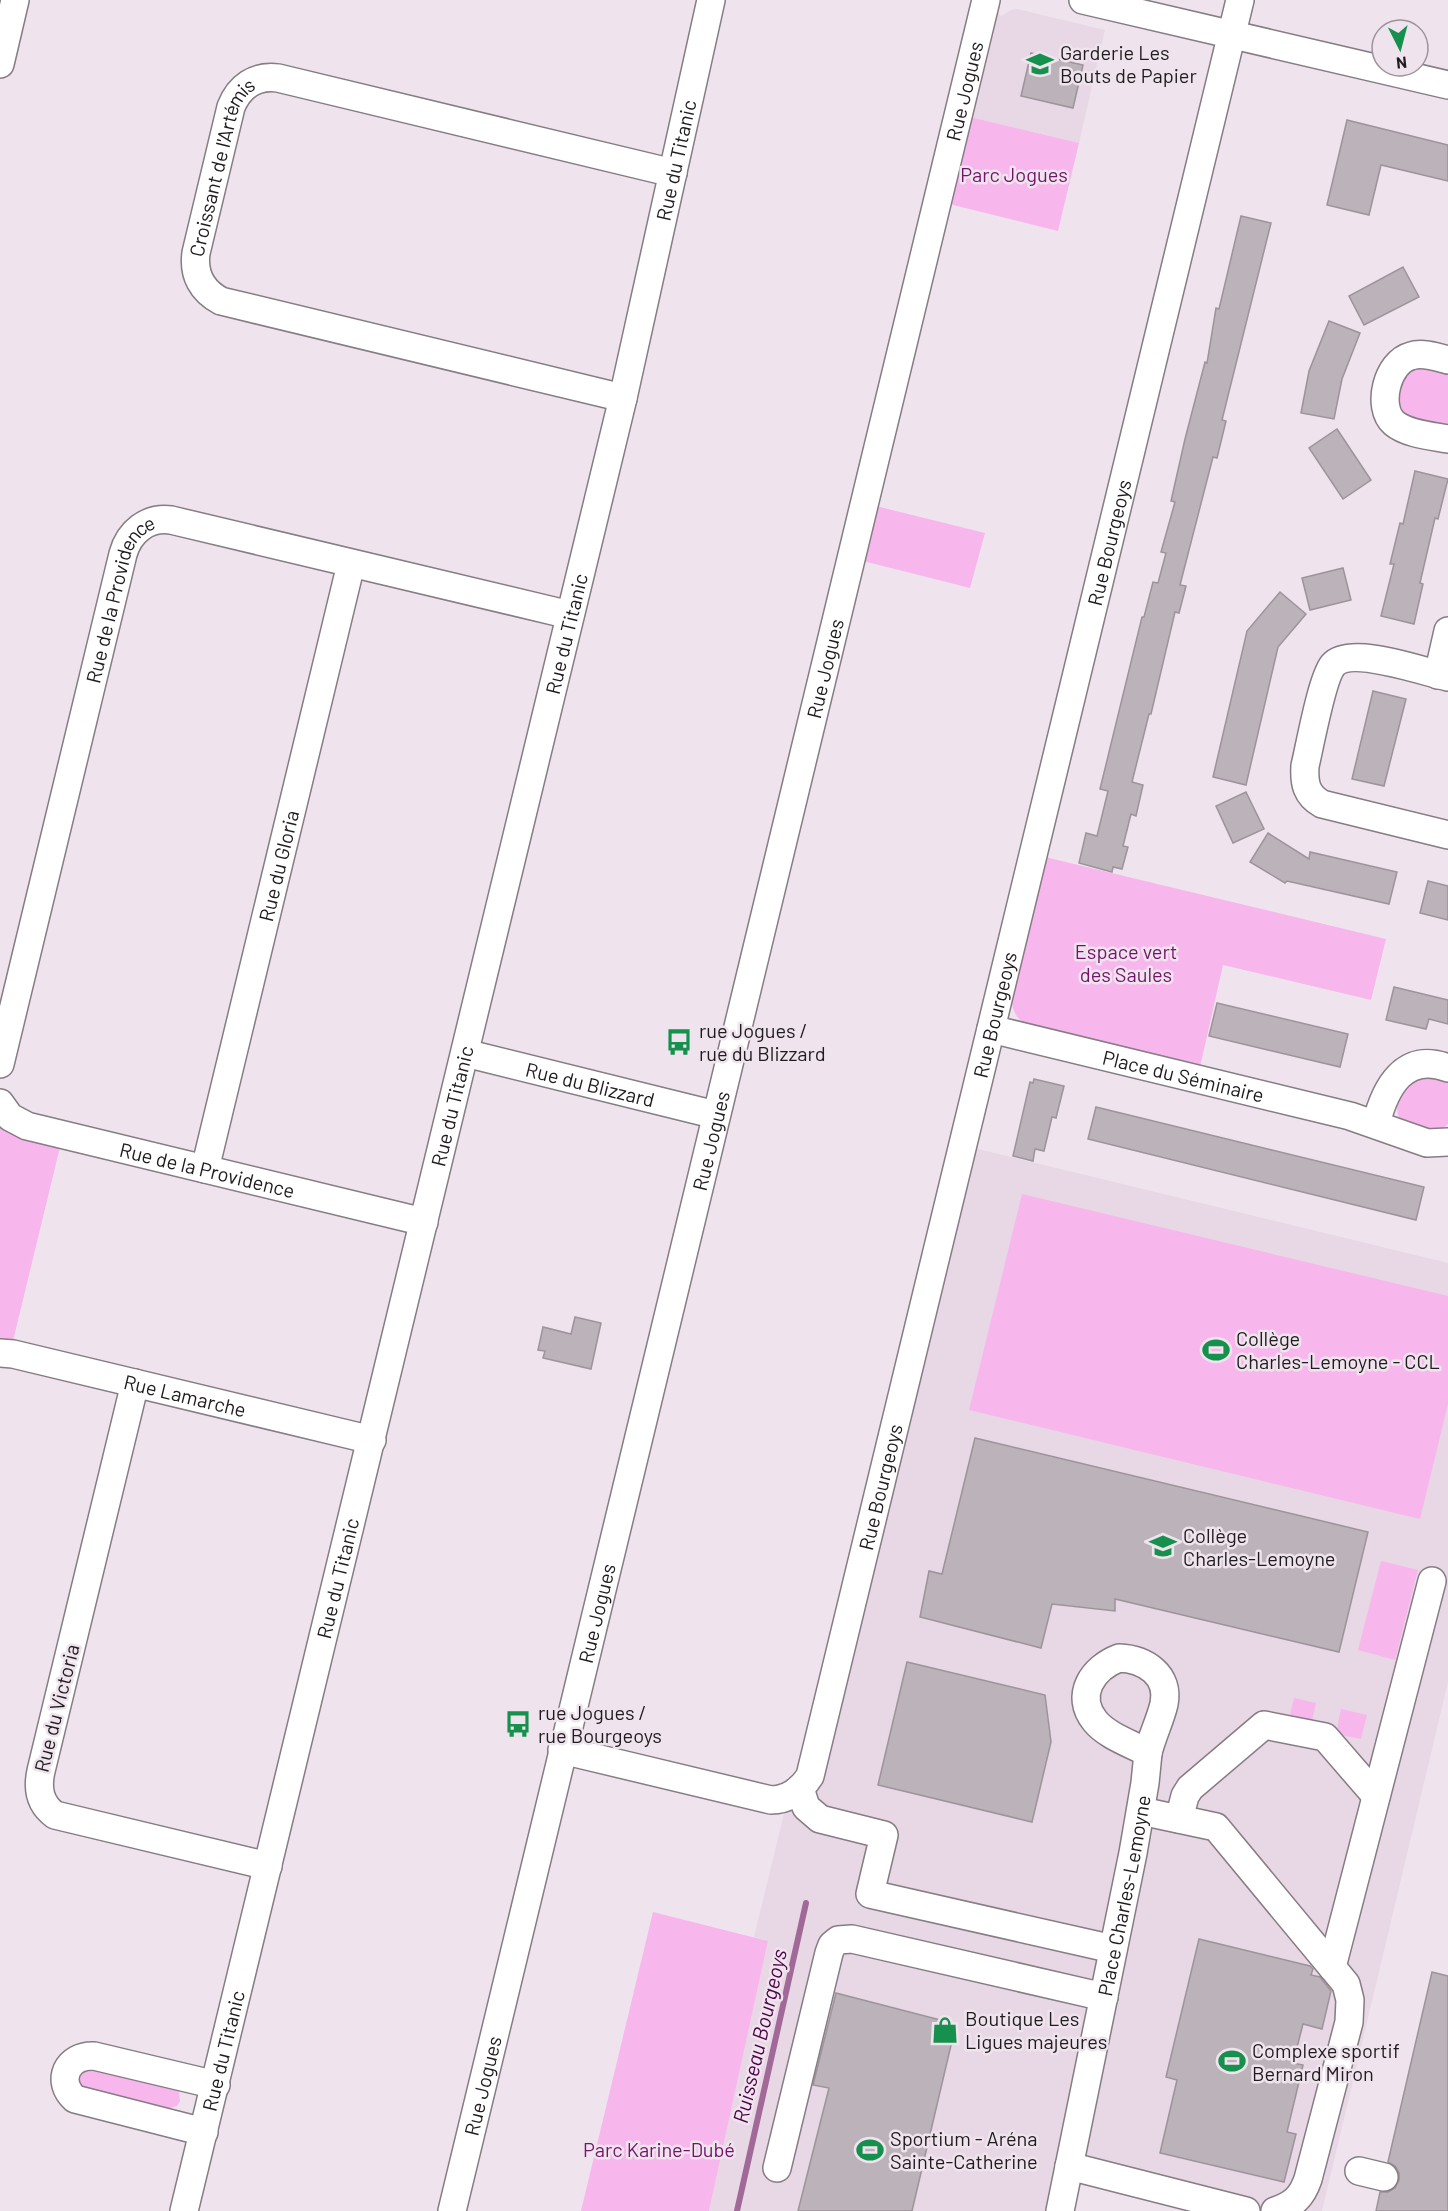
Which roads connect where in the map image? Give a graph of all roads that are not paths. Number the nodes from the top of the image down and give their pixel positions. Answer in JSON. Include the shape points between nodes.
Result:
{"nodes":[{"id":1,"x":15,"y":0,"type":"edge"},
{"id":2,"x":711,"y":0,"type":"edge"},
{"id":3,"x":986,"y":0,"type":"edge"},
{"id":4,"x":1083,"y":0,"type":"edge"},
{"id":5,"x":1240,"y":0,"type":"edge"},
{"id":6,"x":1231,"y":35,"type":"junction"},
{"id":7,"x":0,"y":64,"type":"edge"},
{"id":8,"x":1448,"y":85,"type":"edge"},
{"id":9,"x":673,"y":173,"type":"junction"},
{"id":10,"x":1448,"y":360,"type":"edge"},
{"id":11,"x":623,"y":398,"type":"junction"},
{"id":12,"x":1448,"y":439,"type":"edge"},
{"id":13,"x":351,"y":564,"type":"junction"},
{"id":14,"x":570,"y":615,"type":"junction"},
{"id":15,"x":1448,"y":631,"type":"edge"},
{"id":16,"x":1443,"y":676,"type":"edge"},
{"id":17,"x":1448,"y":835,"type":"edge"},
{"id":18,"x":991,"y":1029,"type":"junction"},
{"id":19,"x":465,"y":1053,"type":"junction"},
{"id":20,"x":0,"y":1064,"type":"edge"},
{"id":21,"x":1448,"y":1068,"type":"edge"},
{"id":22,"x":0,"y":1103,"type":"edge"},
{"id":23,"x":716,"y":1115,"type":"junction"},
{"id":24,"x":1376,"y":1124,"type":"junction"},
{"id":25,"x":1448,"y":1142,"type":"edge"},
{"id":26,"x":206,"y":1169,"type":"junction"},
{"id":27,"x":424,"y":1222,"type":"junction"},
{"id":28,"x":0,"y":1353,"type":"edge"},
{"id":29,"x":135,"y":1383,"type":"junction"},
{"id":30,"x":372,"y":1440,"type":"junction"},
{"id":31,"x":1432,"y":1581,"type":"dead end"},
{"id":32,"x":562,"y":1750,"type":"junction"},
{"id":33,"x":1148,"y":1753,"type":"dead end"},
{"id":34,"x":800,"y":1788,"type":"junction"},
{"id":35,"x":1376,"y":1796,"type":"junction"},
{"id":36,"x":1141,"y":1811,"type":"junction"},
{"id":37,"x":1179,"y":1819,"type":"junction"},
{"id":38,"x":268,"y":1866,"type":"junction"},
{"id":39,"x":1113,"y":1949,"type":"junction"},
{"id":40,"x":1332,"y":1968,"type":"junction"},
{"id":41,"x":1104,"y":1997,"type":"junction"},
{"id":42,"x":216,"y":2085,"type":"junction"},
{"id":43,"x":204,"y":2132,"type":"junction"},
{"id":44,"x":1069,"y":2166,"type":"junction"},
{"id":45,"x":777,"y":2168,"type":"dead end"},
{"id":46,"x":184,"y":2211,"type":"edge"},
{"id":47,"x":452,"y":2211,"type":"edge"},
{"id":48,"x":1060,"y":2211,"type":"edge"},
{"id":49,"x":1246,"y":2211,"type":"edge"},
{"id":50,"x":1275,"y":2211,"type":"edge"}],
"edges":[{"from":1,"to":7,"type":"street"},
{"from":2,"to":9,"type":"street","name":"Rue du Titanic"},
{"from":3,"to":23,"type":"street","name":"Rue Jogues"},
{"from":4,"to":6,"type":"street"},
{"from":5,"to":6,"type":"street","name":"Rue Bourgeoys"},
{"from":6,"to":8,"type":"street"},
{"from":6,"to":18,"type":"street","name":"Rue Bourgeoys"},
{"from":9,"to":11,"type":"street","name":"Rue du Titanic"},
{"from":9,"to":11,"type":"street","name":"Croissant de l'Artémis","via":[[262,77],[247,84],[231,107],[196,253],[199,280],[212,296],[222,301]]},
{"from":10,"to":12,"type":"street","via":[[1421,355],[1403,359],[1390,377],[1386,405],[1387,414],[1401,428]]},
{"from":11,"to":14,"type":"street","name":"Rue du Titanic"},
{"from":13,"to":14,"type":"street","name":"Rue de la Providence"},
{"from":13,"to":20,"type":"street","name":"Rue de la Providence","via":[[165,519],[149,522],[129,539]]},
{"from":13,"to":26,"type":"street","name":"Rue du Gloria"},
{"from":14,"to":19,"type":"street","name":"Rue du Titanic"},
{"from":15,"to":16,"type":"street"},
{"from":16,"to":17,"type":"street","via":[[1361,657],[1334,663],[1325,680],[1304,777],[1310,795],[1322,804]]},
{"from":18,"to":24,"type":"street","name":"Place du Séminaire"},
{"from":18,"to":34,"type":"street","name":"Rue Bourgeoys","via":[[812,1769]]},
{"from":19,"to":23,"type":"street","name":"Rue du Blizzard"},
{"from":19,"to":27,"type":"street","name":"Rue du Titanic"},
{"from":21,"to":24,"type":"street","via":[[1425,1064],[1402,1072],[1385,1094]]},
{"from":22,"to":26,"type":"street","name":"Rue de la Providence","via":[[10,1117],[27,1126]]},
{"from":23,"to":32,"type":"street","name":"Rue Jogues"},
{"from":24,"to":25,"type":"street","name":"Place du Séminaire","via":[[1427,1143]]},
{"from":26,"to":27,"type":"street","name":"Rue de la Providence"},
{"from":27,"to":30,"type":"street","name":"Rue du Titanic"},
{"from":28,"to":29,"type":"street","name":"Rue Lamarche"},
{"from":29,"to":30,"type":"street","name":"Rue Lamarche"},
{"from":29,"to":38,"type":"street","name":"Rue du Victoria","via":[[39,1780],[40,1794],[55,1815]]},
{"from":30,"to":38,"type":"street","name":"Rue du Titanic"},
{"from":31,"to":35,"type":"street"},
{"from":32,"to":34,"type":"street","via":[[771,1800],[783,1799]]},
{"from":32,"to":47,"type":"street","name":"Rue Jogues"},
{"from":33,"to":36,"type":"street","name":"Place Charles-Lemoyne"},
{"from":34,"to":39,"type":"street","via":[[806,1807],[820,1818],[884,1835],[870,1894]]},
{"from":35,"to":37,"type":"street","via":[[1325,1737],[1264,1725],[1190,1788]]},
{"from":35,"to":40,"type":"street"},
{"from":36,"to":37,"type":"street"},
{"from":36,"to":39,"type":"street","name":"Place Charles-Lemoyne"},
{"from":37,"to":40,"type":"street","via":[[1216,1827]]},
{"from":38,"to":42,"type":"street","name":"Rue du Titanic"},
{"from":39,"to":41,"type":"street","name":"Place Charles-Lemoyne"},
{"from":40,"to":50,"type":"street","via":[[1346,1984],[1349,2022],[1304,2192],[1296,2201]]},
{"from":41,"to":44,"type":"street","name":"Place Charles-Lemoyne"},
{"from":41,"to":45,"type":"street","via":[[872,1943],[838,1940],[829,1953]]},
{"from":42,"to":43,"type":"street","name":"Rue du Titanic"},
{"from":42,"to":43,"type":"street","via":[[94,2056],[76,2059],[67,2068],[66,2086],[75,2099]]},
{"from":43,"to":46,"type":"street","name":"Rue du Titanic"},
{"from":44,"to":48,"type":"street","name":"Place Charles-Lemoyne"},
{"from":44,"to":49,"type":"street"}]}
